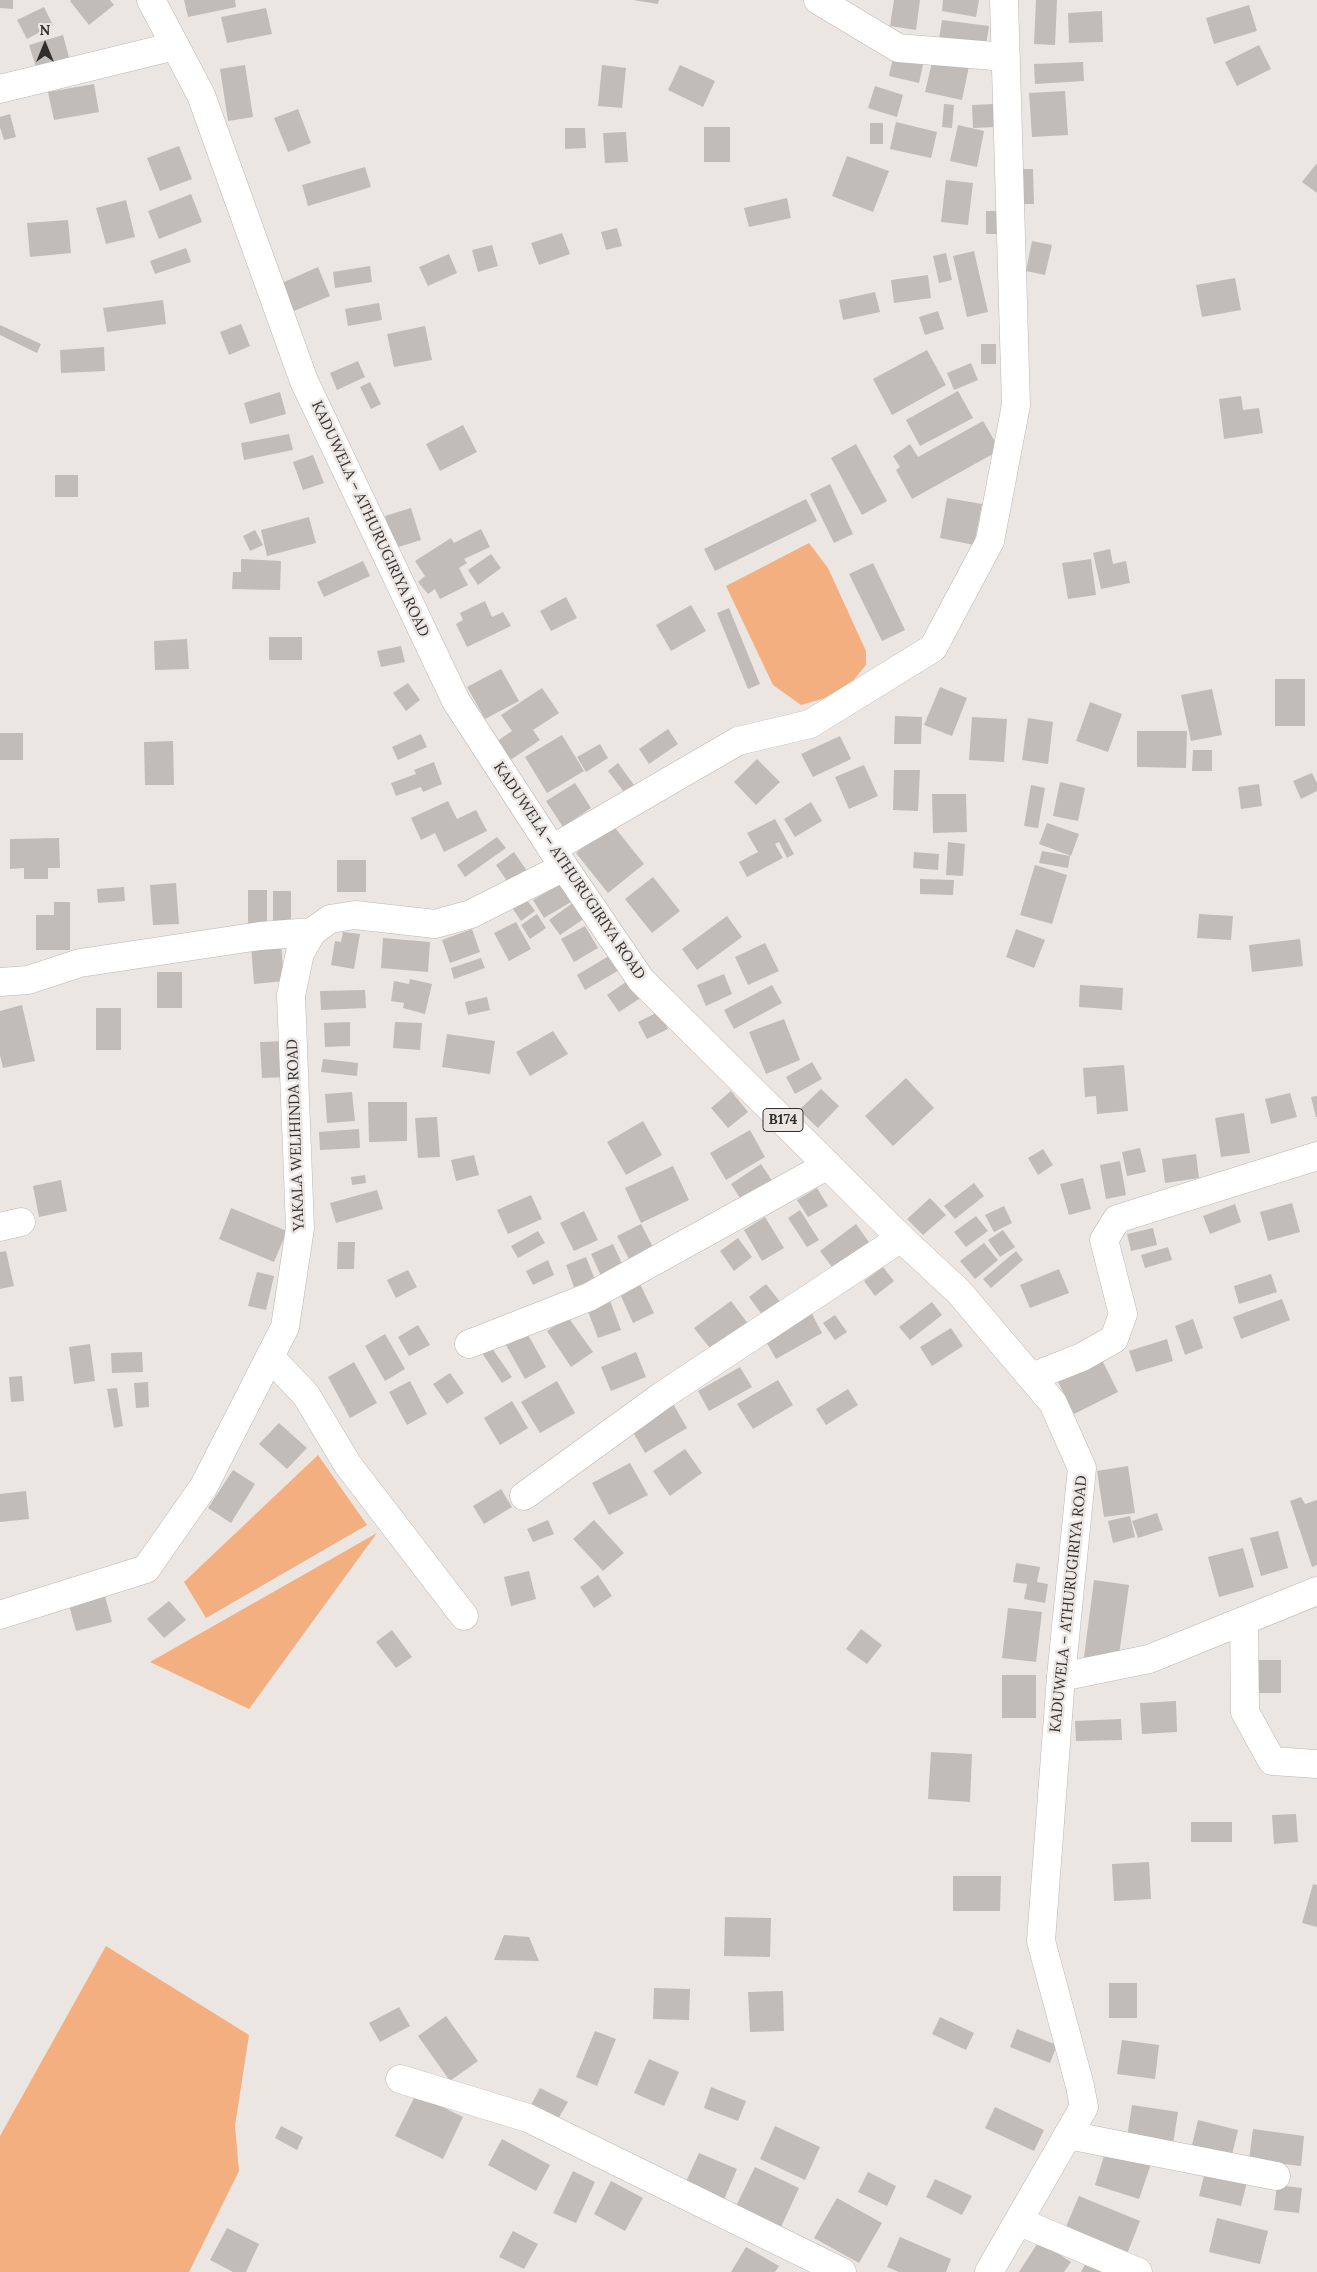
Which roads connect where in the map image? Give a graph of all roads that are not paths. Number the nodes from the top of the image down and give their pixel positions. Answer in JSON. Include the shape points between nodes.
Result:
{"nodes":[{"id":1,"x":151,"y":0,"type":"edge"},
{"id":2,"x":818,"y":0,"type":"edge"},
{"id":3,"x":1004,"y":0,"type":"edge"},
{"id":4,"x":175,"y":46,"type":"junction"},
{"id":5,"x":1006,"y":57,"type":"junction"},
{"id":6,"x":0,"y":89,"type":"edge"},
{"id":7,"x":558,"y":858,"type":"junction"},
{"id":8,"x":312,"y":932,"type":"junction"},
{"id":9,"x":0,"y":982,"type":"edge"},
{"id":10,"x":1317,"y":1156,"type":"edge"},
{"id":11,"x":828,"y":1165,"type":"junction"},
{"id":12,"x":901,"y":1238,"type":"junction"},
{"id":13,"x":469,"y":1344,"type":"dead end"},
{"id":14,"x":270,"y":1357,"type":"junction"},
{"id":15,"x":1032,"y":1377,"type":"junction"},
{"id":16,"x":524,"y":1496,"type":"dead end"},
{"id":17,"x":1317,"y":1591,"type":"edge"},
{"id":18,"x":0,"y":1615,"type":"edge"},
{"id":19,"x":464,"y":1616,"type":"dead end"},
{"id":20,"x":1244,"y":1620,"type":"junction"},
{"id":21,"x":1061,"y":1677,"type":"junction"},
{"id":22,"x":1317,"y":1764,"type":"edge"},
{"id":23,"x":400,"y":2079,"type":"dead end"},
{"id":24,"x":1068,"y":2135,"type":"junction"},
{"id":25,"x":1276,"y":2176,"type":"dead end"},
{"id":26,"x":1020,"y":2222,"type":"junction"},
{"id":27,"x":842,"y":2272,"type":"edge"},
{"id":28,"x":990,"y":2272,"type":"edge"},
{"id":29,"x":1138,"y":2272,"type":"edge"}],
"edges":[{"from":1,"to":4,"type":"street","name":"KADUWELA – ATHURUGIRIYA ROAD","number":"B174"},
{"from":2,"to":5,"type":"street","via":[[898,48]]},
{"from":3,"to":5,"type":"street","name":"YAKALA WELIHINDA ROAD"},
{"from":4,"to":6,"type":"street"},
{"from":4,"to":7,"type":"street","name":"KADUWELA – ATHURUGIRIYA ROAD","number":"B174","via":[[201,95],[308,390],[456,701]]},
{"from":5,"to":7,"type":"street","name":"YAKALA WELIHINDA ROAD","via":[[1016,405],[990,541],[933,648],[810,724],[738,741]]},
{"from":7,"to":8,"type":"street","name":"YAKALA WELIHINDA ROAD","via":[[471,914],[435,924],[355,915],[330,919]]},
{"from":7,"to":11,"type":"street","name":"KADUWELA – ATHURUGIRIYA ROAD","number":"B174","via":[[641,980]]},
{"from":8,"to":9,"type":"street","via":[[260,936],[80,963],[28,980]]},
{"from":8,"to":14,"type":"street","name":"YAKALA WELIHINDA ROAD","via":[[300,953],[292,995],[300,1228],[285,1327]]},
{"from":10,"to":15,"type":"street","via":[[1117,1218],[1104,1240],[1122,1314],[1114,1339],[1082,1357]]},
{"from":11,"to":12,"type":"street","name":"KADUWELA – ATHURUGIRIYA ROAD","number":"B174"},
{"from":11,"to":13,"type":"street","via":[[589,1297]]},
{"from":12,"to":15,"type":"street","name":"KADUWELA – ATHURUGIRIYA ROAD","number":"B174","via":[[959,1292]]},
{"from":12,"to":16,"type":"street","via":[[663,1394]]},
{"from":14,"to":18,"type":"street","name":"YAKALA WELIHINDA ROAD","via":[[204,1486],[146,1569]]},
{"from":14,"to":19,"type":"street","via":[[306,1395],[348,1465]]},
{"from":15,"to":21,"type":"street","name":"KADUWELA – ATHURUGIRIYA ROAD","number":"B174","via":[[1053,1403],[1082,1468]]},
{"from":17,"to":20,"type":"street"},
{"from":20,"to":21,"type":"street","via":[[1148,1659]]},
{"from":20,"to":22,"type":"street","via":[[1245,1712],[1272,1761]]},
{"from":21,"to":24,"type":"street","name":"KADUWELA – ATHURUGIRIYA ROAD","number":"B174","via":[[1041,1941],[1084,2107]]},
{"from":23,"to":27,"type":"street","via":[[528,2118]]},
{"from":24,"to":25,"type":"street"},
{"from":24,"to":26,"type":"street","name":"KADUWELA – ATHURUGIRIYA ROAD","number":"B174"},
{"from":26,"to":28,"type":"street","name":"KADUWELA – ATHURUGIRIYA ROAD","number":"B174"},
{"from":26,"to":29,"type":"street"}]}
